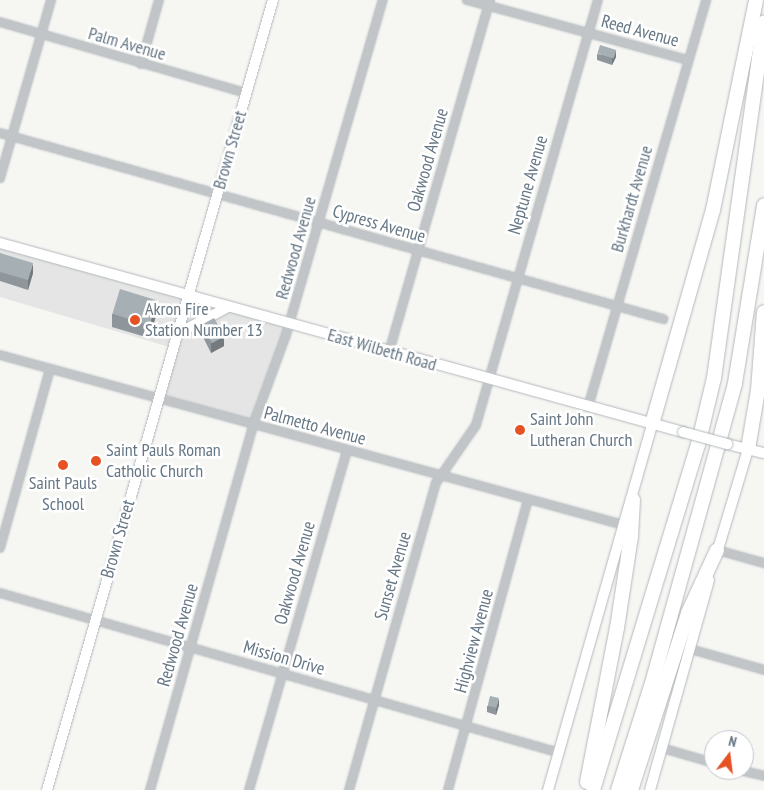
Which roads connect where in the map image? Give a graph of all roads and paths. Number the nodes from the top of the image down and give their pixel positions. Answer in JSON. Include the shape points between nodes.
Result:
{"nodes":[{"id":1,"x":51,"y":0,"type":"edge"},
{"id":2,"x":160,"y":0,"type":"edge"},
{"id":3,"x":273,"y":0,"type":"edge"},
{"id":4,"x":383,"y":0,"type":"edge"},
{"id":5,"x":467,"y":0,"type":"edge"},
{"id":6,"x":598,"y":0,"type":"edge"},
{"id":7,"x":706,"y":0,"type":"edge"},
{"id":8,"x":756,"y":0,"type":"edge"},
{"id":9,"x":489,"y":3,"type":"edge"},
{"id":10,"x":0,"y":22,"type":"edge"},
{"id":11,"x":764,"y":23,"type":"edge"},
{"id":12,"x":588,"y":32,"type":"junction"},
{"id":13,"x":40,"y":36,"type":"junction"},
{"id":14,"x":688,"y":60,"type":"junction"},
{"id":15,"x":141,"y":64,"type":"junction"},
{"id":16,"x":246,"y":93,"type":"junction"},
{"id":17,"x":0,"y":132,"type":"edge"},
{"id":18,"x":12,"y":136,"type":"junction"},
{"id":19,"x":0,"y":178,"type":"edge"},
{"id":20,"x":217,"y":194,"type":"junction"},
{"id":21,"x":764,"y":204,"type":"edge"},
{"id":22,"x":319,"y":223,"type":"junction"},
{"id":23,"x":0,"y":243,"type":"edge"},
{"id":24,"x":418,"y":251,"type":"junction"},
{"id":25,"x":517,"y":279,"type":"junction"},
{"id":26,"x":188,"y":295,"type":"junction"},
{"id":27,"x":616,"y":306,"type":"junction"},
{"id":28,"x":228,"y":307,"type":"junction"},
{"id":29,"x":764,"y":312,"type":"edge"},
{"id":30,"x":663,"y":319,"type":"dead end"},
{"id":31,"x":290,"y":324,"type":"junction"},
{"id":32,"x":177,"y":334,"type":"junction"},
{"id":33,"x":389,"y":352,"type":"junction"},
{"id":34,"x":0,"y":355,"type":"edge"},
{"id":35,"x":50,"y":370,"type":"junction"},
{"id":36,"x":488,"y":379,"type":"junction"},
{"id":37,"x":158,"y":400,"type":"junction"},
{"id":38,"x":588,"y":407,"type":"junction"},
{"id":39,"x":652,"y":424,"type":"junction"},
{"id":40,"x":253,"y":425,"type":"junction"},
{"id":41,"x":748,"y":449,"type":"junction"},
{"id":42,"x":346,"y":451,"type":"junction"},
{"id":43,"x":764,"y":453,"type":"edge"},
{"id":44,"x":441,"y":475,"type":"junction"},
{"id":45,"x":528,"y":500,"type":"junction"},
{"id":46,"x":633,"y":500,"type":"junction"},
{"id":47,"x":624,"y":525,"type":"junction"},
{"id":48,"x":0,"y":548,"type":"edge"},
{"id":49,"x":717,"y":550,"type":"junction"},
{"id":50,"x":764,"y":563,"type":"edge"},
{"id":51,"x":0,"y":593,"type":"edge"},
{"id":52,"x":95,"y":620,"type":"junction"},
{"id":53,"x":190,"y":647,"type":"junction"},
{"id":54,"x":690,"y":649,"type":"junction"},
{"id":55,"x":764,"y":670,"type":"edge"},
{"id":56,"x":282,"y":673,"type":"junction"},
{"id":57,"x":374,"y":700,"type":"junction"},
{"id":58,"x":467,"y":726,"type":"junction"},
{"id":59,"x":662,"y":748,"type":"junction"},
{"id":60,"x":560,"y":753,"type":"junction"},
{"id":61,"x":704,"y":760,"type":"edge"},
{"id":62,"x":47,"y":790,"type":"edge"},
{"id":63,"x":150,"y":790,"type":"edge"},
{"id":64,"x":249,"y":790,"type":"edge"},
{"id":65,"x":348,"y":790,"type":"edge"},
{"id":66,"x":448,"y":790,"type":"edge"},
{"id":67,"x":548,"y":790,"type":"edge"},
{"id":68,"x":586,"y":790,"type":"edge"},
{"id":69,"x":593,"y":790,"type":"edge"},
{"id":70,"x":618,"y":790,"type":"edge"},
{"id":71,"x":631,"y":790,"type":"edge"},
{"id":72,"x":650,"y":790,"type":"edge"}],
"edges":[{"from":1,"to":13,"type":"street"},
{"from":2,"to":15,"type":"street"},
{"from":3,"to":16,"type":"main road","name":"Brown Street"},
{"from":4,"to":22,"type":"street","name":"Redwood Avenue"},
{"from":5,"to":9,"type":"street","name":"Reed Avenue"},
{"from":6,"to":12,"type":"street","name":"Neptune Avenue"},
{"from":7,"to":14,"type":"street","name":"Burkhardt Avenue"},
{"from":8,"to":39,"type":"highway","via":[[713,210]]},
{"from":9,"to":12,"type":"street","name":"Reed Avenue"},
{"from":9,"to":24,"type":"street","name":"Oakwood Avenue"},
{"from":10,"to":13,"type":"street","name":"Palm Avenue"},
{"from":11,"to":69,"type":"highway","via":[[714,378],[690,473]]},
{"from":12,"to":14,"type":"street","name":"Reed Avenue"},
{"from":12,"to":25,"type":"street","name":"Neptune Avenue"},
{"from":13,"to":15,"type":"street","name":"Palm Avenue"},
{"from":13,"to":18,"type":"street"},
{"from":14,"to":27,"type":"street","name":"Burkhardt Avenue"},
{"from":15,"to":16,"type":"street","name":"Palm Avenue"},
{"from":16,"to":20,"type":"main road","name":"Brown Street"},
{"from":17,"to":18,"type":"street","name":"Cypress Avenue"},
{"from":18,"to":19,"type":"street"},
{"from":18,"to":20,"type":"street","name":"Cypress Avenue"},
{"from":20,"to":22,"type":"street","name":"Cypress Avenue"},
{"from":20,"to":26,"type":"main road","name":"Brown Street"},
{"from":21,"to":70,"type":"highway","via":[[735,383],[652,683]]},
{"from":22,"to":24,"type":"street","name":"Cypress Avenue"},
{"from":22,"to":31,"type":"street","name":"Redwood Avenue"},
{"from":23,"to":26,"type":"main road","name":"East Wilbeth Road"},
{"from":24,"to":25,"type":"street","name":"Cypress Avenue"},
{"from":24,"to":33,"type":"street","name":"Oakwood Avenue"},
{"from":25,"to":27,"type":"street","name":"Cypress Avenue"},
{"from":25,"to":36,"type":"street","name":"Neptune Avenue"},
{"from":26,"to":28,"type":"main road","name":"East Wilbeth Road"},
{"from":26,"to":32,"type":"main road","name":"Brown Street"},
{"from":27,"to":30,"type":"street","name":"Cypress Avenue"},
{"from":27,"to":38,"type":"street","name":"Burkhardt Avenue"},
{"from":28,"to":31,"type":"main road","name":"East Wilbeth Road"},
{"from":28,"to":32,"type":"main road"},
{"from":29,"to":41,"type":"highway","via":[[756,408]]},
{"from":31,"to":33,"type":"main road","name":"East Wilbeth Road"},
{"from":31,"to":40,"type":"street","name":"Redwood Avenue","via":[[273,380]]},
{"from":32,"to":37,"type":"main road","name":"Brown Street"},
{"from":33,"to":36,"type":"main road","name":"East Wilbeth Road"},
{"from":34,"to":35,"type":"street","name":"Palmetto Avenue"},
{"from":35,"to":37,"type":"street","name":"Palmetto Avenue"},
{"from":35,"to":48,"type":"street"},
{"from":36,"to":38,"type":"main road","name":"East Wilbeth Road"},
{"from":36,"to":44,"type":"street","name":"Sunset Avenue","via":[[476,425]]},
{"from":37,"to":40,"type":"street","name":"Palmetto Avenue"},
{"from":37,"to":52,"type":"main road","name":"Brown Street"},
{"from":38,"to":39,"type":"main road","name":"East Wilbeth Road"},
{"from":39,"to":41,"type":"main road","name":"East Wilbeth Road","bridge":true},
{"from":39,"to":46,"type":"main road"},
{"from":40,"to":42,"type":"street","name":"Palmetto Avenue"},
{"from":40,"to":53,"type":"street","name":"Redwood Avenue"},
{"from":41,"to":43,"type":"main road","name":"East Wilbeth Road"},
{"from":41,"to":49,"type":"main road"},
{"from":42,"to":44,"type":"street","name":"Palmetto Avenue"},
{"from":42,"to":56,"type":"street","name":"Oakwood Avenue"},
{"from":44,"to":45,"type":"street","name":"Palmetto Avenue"},
{"from":44,"to":57,"type":"street","name":"Sunset Avenue","via":[[430,502]]},
{"from":45,"to":47,"type":"street","name":"Palmetto Avenue"},
{"from":45,"to":58,"type":"street","name":"Highview Avenue"},
{"from":46,"to":47,"type":"main road"},
{"from":46,"to":68,"type":"highway","via":[[618,628]]},
{"from":47,"to":60,"type":"main road"},
{"from":49,"to":50,"type":"street"},
{"from":49,"to":54,"type":"main road"},
{"from":49,"to":71,"type":"highway","via":[[688,613]]},
{"from":51,"to":52,"type":"street","name":"Mission Drive"},
{"from":52,"to":53,"type":"street","name":"Mission Drive"},
{"from":52,"to":62,"type":"main road","name":"Brown Street"},
{"from":53,"to":56,"type":"street","name":"Mission Drive"},
{"from":53,"to":63,"type":"street","name":"Redwood Avenue"},
{"from":54,"to":55,"type":"street"},
{"from":54,"to":59,"type":"main road"},
{"from":56,"to":57,"type":"street","name":"Mission Drive"},
{"from":56,"to":64,"type":"street","name":"Oakwood Avenue"},
{"from":57,"to":58,"type":"street","name":"Mission Drive"},
{"from":57,"to":65,"type":"street","name":"Sunset Avenue"},
{"from":58,"to":60,"type":"street","name":"Mission Drive"},
{"from":58,"to":66,"type":"street","name":"Highview Avenue"},
{"from":59,"to":61,"type":"street"},
{"from":59,"to":72,"type":"main road"},
{"from":60,"to":67,"type":"main road"}]}
